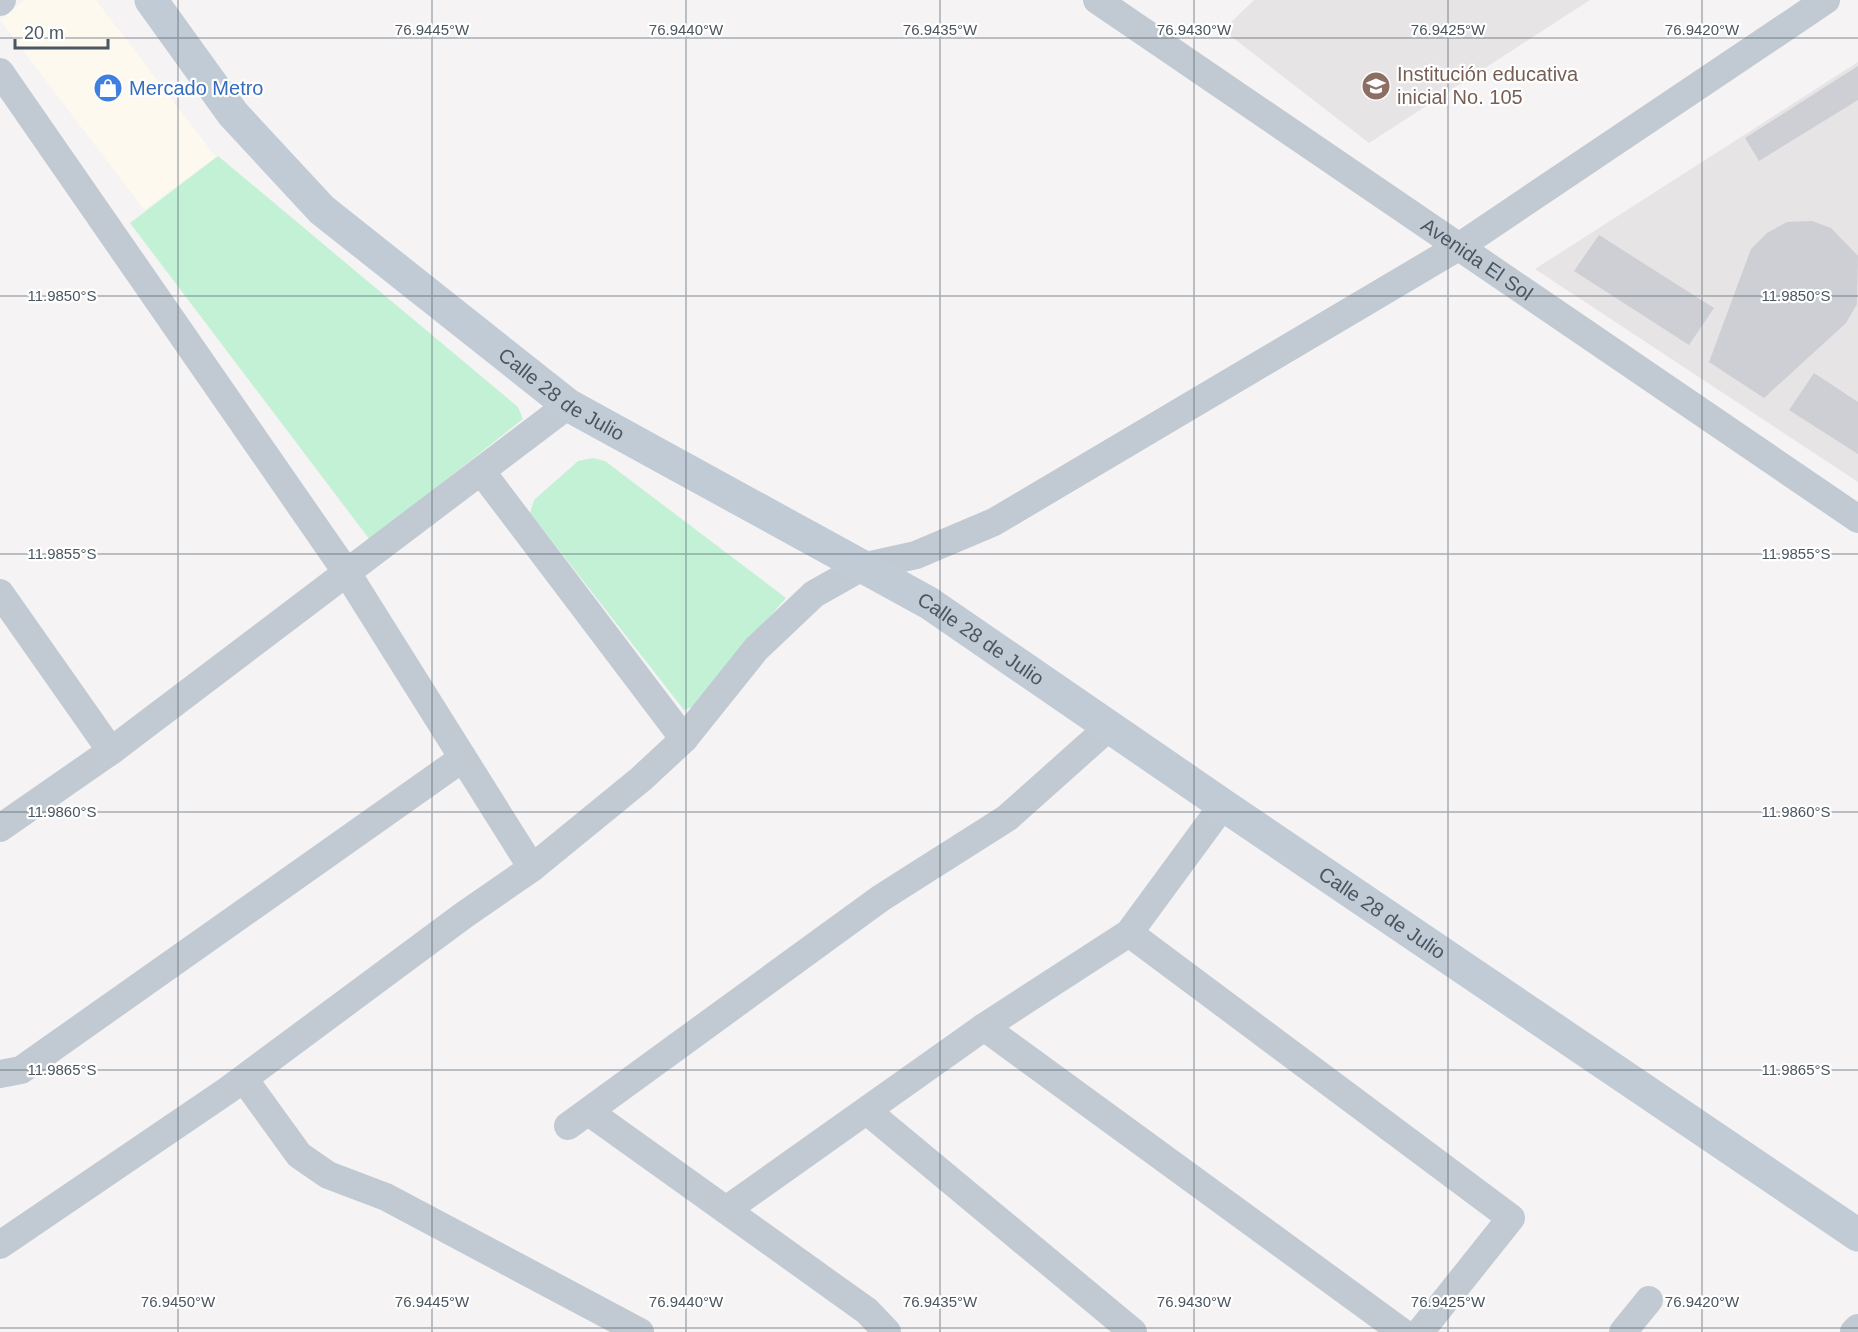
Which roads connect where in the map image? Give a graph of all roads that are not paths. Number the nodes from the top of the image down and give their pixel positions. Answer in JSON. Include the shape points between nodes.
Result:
{"nodes":[{"id":1,"x":151,"y":0,"type":"edge"},
{"id":2,"x":1097,"y":0,"type":"edge"},
{"id":3,"x":1826,"y":0,"type":"edge"},
{"id":4,"x":0,"y":72,"type":"edge"},
{"id":5,"x":1460,"y":246,"type":"junction"},
{"id":6,"x":568,"y":405,"type":"junction"},
{"id":7,"x":481,"y":471,"type":"junction"},
{"id":8,"x":1858,"y":519,"type":"edge"},
{"id":9,"x":862,"y":567,"type":"junction"},
{"id":10,"x":347,"y":573,"type":"junction"},
{"id":11,"x":0,"y":593,"type":"edge"},
{"id":12,"x":1109,"y":728,"type":"junction"},
{"id":13,"x":684,"y":739,"type":"junction"},
{"id":14,"x":111,"y":751,"type":"junction"},
{"id":15,"x":463,"y":758,"type":"junction"},
{"id":16,"x":1223,"y":806,"type":"junction"},
{"id":17,"x":0,"y":828,"type":"edge"},
{"id":18,"x":532,"y":868,"type":"junction"},
{"id":19,"x":1129,"y":933,"type":"junction"},
{"id":20,"x":984,"y":1027,"type":"junction"},
{"id":21,"x":0,"y":1074,"type":"edge"},
{"id":22,"x":244,"y":1079,"type":"junction"},
{"id":23,"x":867,"y":1111,"type":"junction"},
{"id":24,"x":726,"y":1210,"type":"junction"},
{"id":25,"x":1858,"y":1235,"type":"edge"},
{"id":26,"x":0,"y":1245,"type":"edge"},
{"id":27,"x":1649,"y":1300,"type":"dead end"},
{"id":28,"x":1858,"y":1328,"type":"edge"},
{"id":29,"x":640,"y":1332,"type":"edge"},
{"id":30,"x":887,"y":1332,"type":"edge"},
{"id":31,"x":1133,"y":1332,"type":"edge"},
{"id":32,"x":1402,"y":1332,"type":"edge"},
{"id":33,"x":1420,"y":1332,"type":"edge"},
{"id":34,"x":1623,"y":1332,"type":"edge"},
{"id":35,"x":1854,"y":1332,"type":"edge"}],
"edges":[{"from":1,"to":6,"type":"street","name":"Calle 28 de Julio","via":[[233,114],[322,210]]},
{"from":2,"to":5,"type":"street","name":"Avenida El Sol"},
{"from":3,"to":5,"type":"street"},
{"from":4,"to":10,"type":"street"},
{"from":5,"to":8,"type":"street","name":"Avenida El Sol"},
{"from":5,"to":9,"type":"street","via":[[994,522],[916,555]]},
{"from":6,"to":7,"type":"street"},
{"from":6,"to":9,"type":"street","name":"Calle 28 de Julio"},
{"from":7,"to":10,"type":"street"},
{"from":7,"to":13,"type":"street"},
{"from":9,"to":12,"type":"street","name":"Calle 28 de Julio","via":[[929,603]]},
{"from":9,"to":13,"type":"street","via":[[814,594],[764,641]]},
{"from":10,"to":14,"type":"street"},
{"from":10,"to":15,"type":"street"},
{"from":11,"to":14,"type":"street"},
{"from":12,"to":16,"type":"street","name":"Calle 28 de Julio"},
{"from":12,"to":24,"type":"street","via":[[1007,818],[881,898],[578,1119]]},
{"from":13,"to":18,"type":"street"},
{"from":14,"to":17,"type":"street"},
{"from":15,"to":18,"type":"street"},
{"from":15,"to":21,"type":"street","via":[[21,1070]]},
{"from":16,"to":19,"type":"street"},
{"from":16,"to":25,"type":"street","name":"Calle 28 de Julio"},
{"from":18,"to":22,"type":"street"},
{"from":19,"to":20,"type":"street"},
{"from":19,"to":33,"type":"street","via":[[1511,1218]]},
{"from":20,"to":23,"type":"street"},
{"from":20,"to":32,"type":"street"},
{"from":22,"to":26,"type":"street"},
{"from":22,"to":29,"type":"street","via":[[299,1155],[328,1176],[386,1197]]},
{"from":23,"to":24,"type":"street"},
{"from":23,"to":31,"type":"street"},
{"from":24,"to":30,"type":"street","via":[[867,1311]]},
{"from":27,"to":34,"type":"street"},
{"from":28,"to":35,"type":"street"}]}
